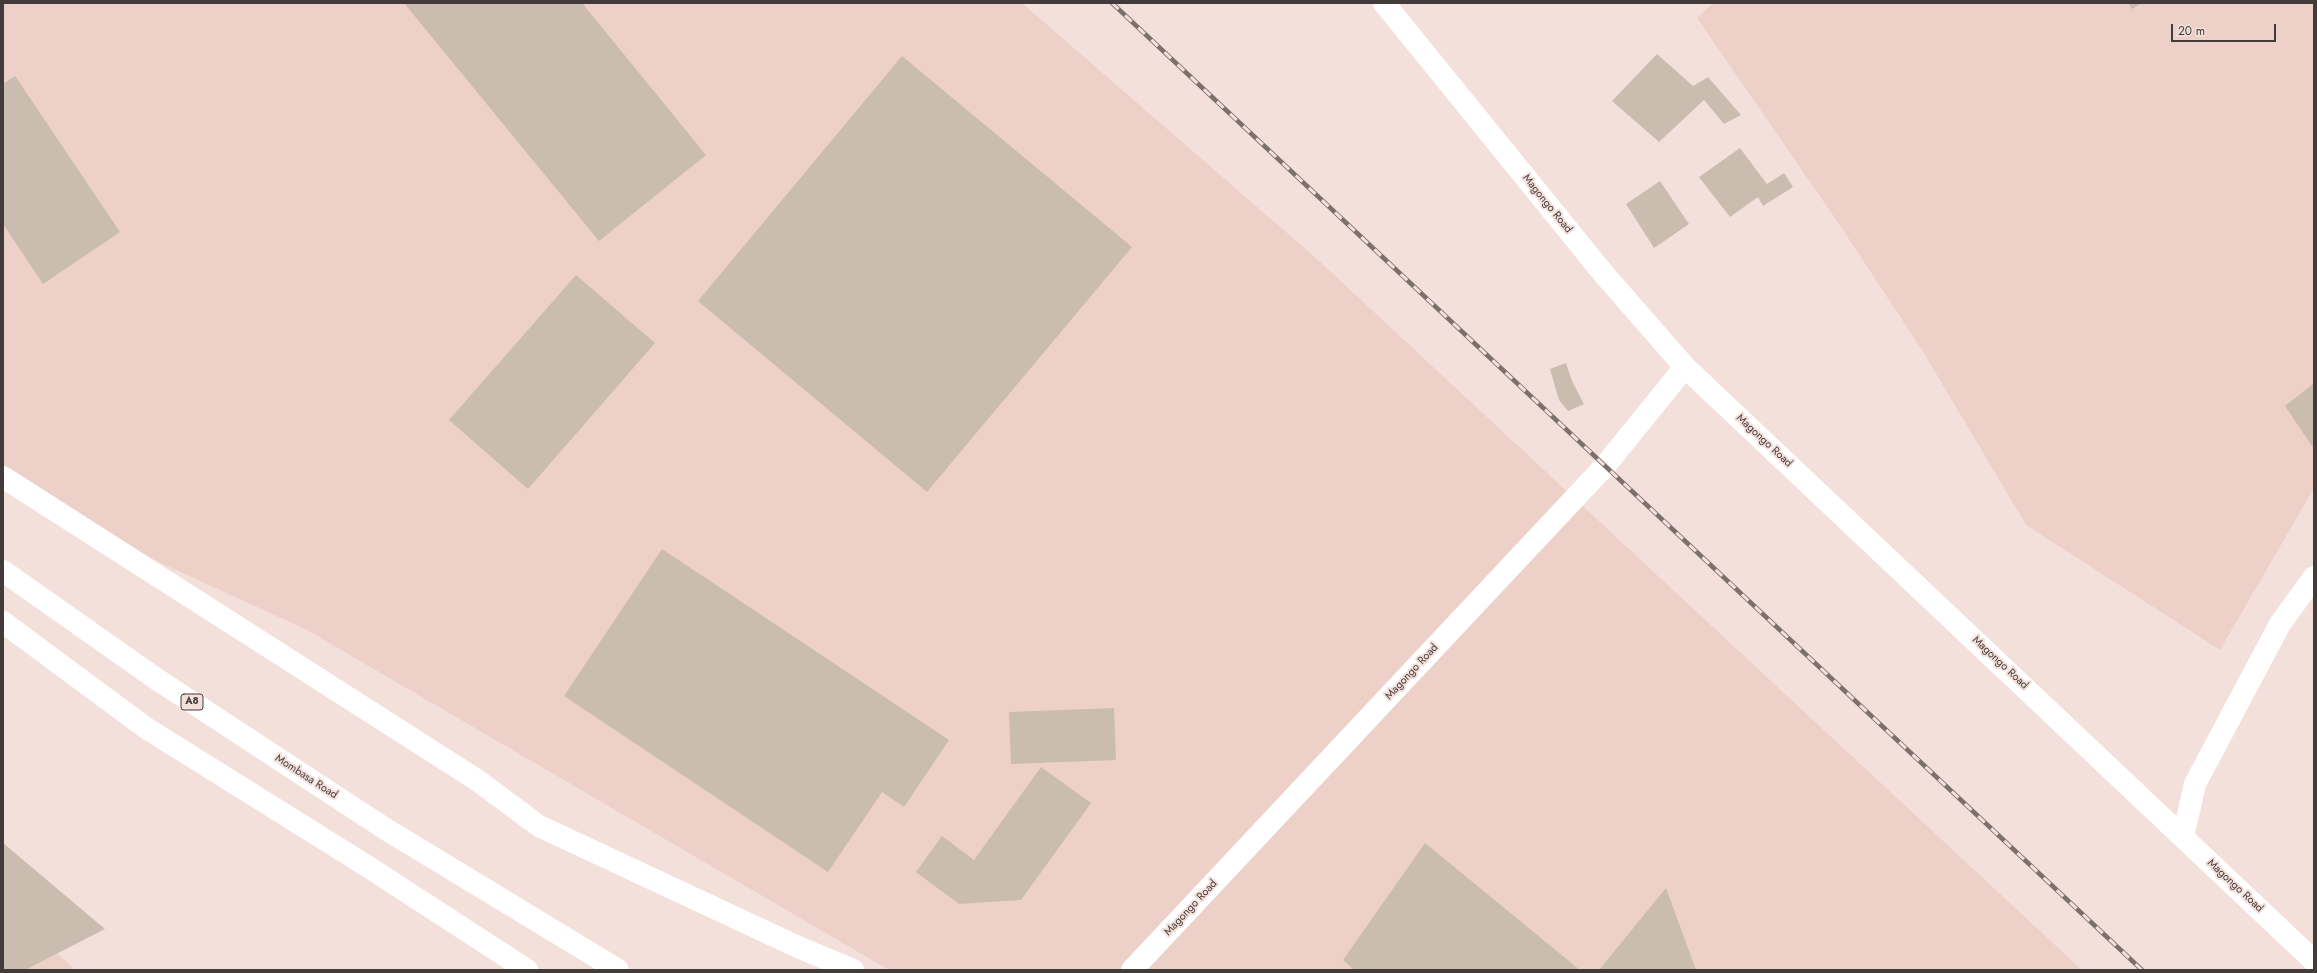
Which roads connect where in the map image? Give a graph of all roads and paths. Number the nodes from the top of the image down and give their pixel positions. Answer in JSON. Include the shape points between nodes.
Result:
{"nodes":[{"id":1,"x":1373,"y":3,"type":"edge"},
{"id":2,"x":1384,"y":3,"type":"edge"},
{"id":3,"x":1412,"y":38,"type":"junction"},
{"id":4,"x":1685,"y":367,"type":"junction"},
{"id":5,"x":3,"y":477,"type":"edge"},
{"id":6,"x":3,"y":571,"type":"edge"},
{"id":7,"x":2314,"y":577,"type":"edge"},
{"id":8,"x":3,"y":622,"type":"edge"},
{"id":9,"x":2183,"y":837,"type":"junction"},
{"id":10,"x":2314,"y":961,"type":"edge"},
{"id":11,"x":527,"y":970,"type":"edge"},
{"id":12,"x":618,"y":970,"type":"edge"},
{"id":13,"x":853,"y":970,"type":"edge"},
{"id":14,"x":1132,"y":970,"type":"edge"}],
"edges":[{"from":1,"to":3,"type":"main road","name":"Magongo Road"},
{"from":2,"to":3,"type":"main road","name":"Magongo Road"},
{"from":3,"to":4,"type":"main road","name":"Magongo Road","via":[[1603,273]]},
{"from":4,"to":9,"type":"main road","name":"Magongo Road"},
{"from":4,"to":14,"type":"main road","name":"Magongo Road","via":[[1604,467]]},
{"from":5,"to":13,"type":"main road","via":[[477,780],[539,826],[798,947]]},
{"from":6,"to":12,"type":"main road","name":"Mombasa Road","number":"A8","via":[[156,678],[384,828]]},
{"from":7,"to":9,"type":"main road","via":[[2280,624],[2195,784]]},
{"from":8,"to":11,"type":"main road","via":[[146,728]]},
{"from":9,"to":10,"type":"main road","name":"Magongo Road"}]}
